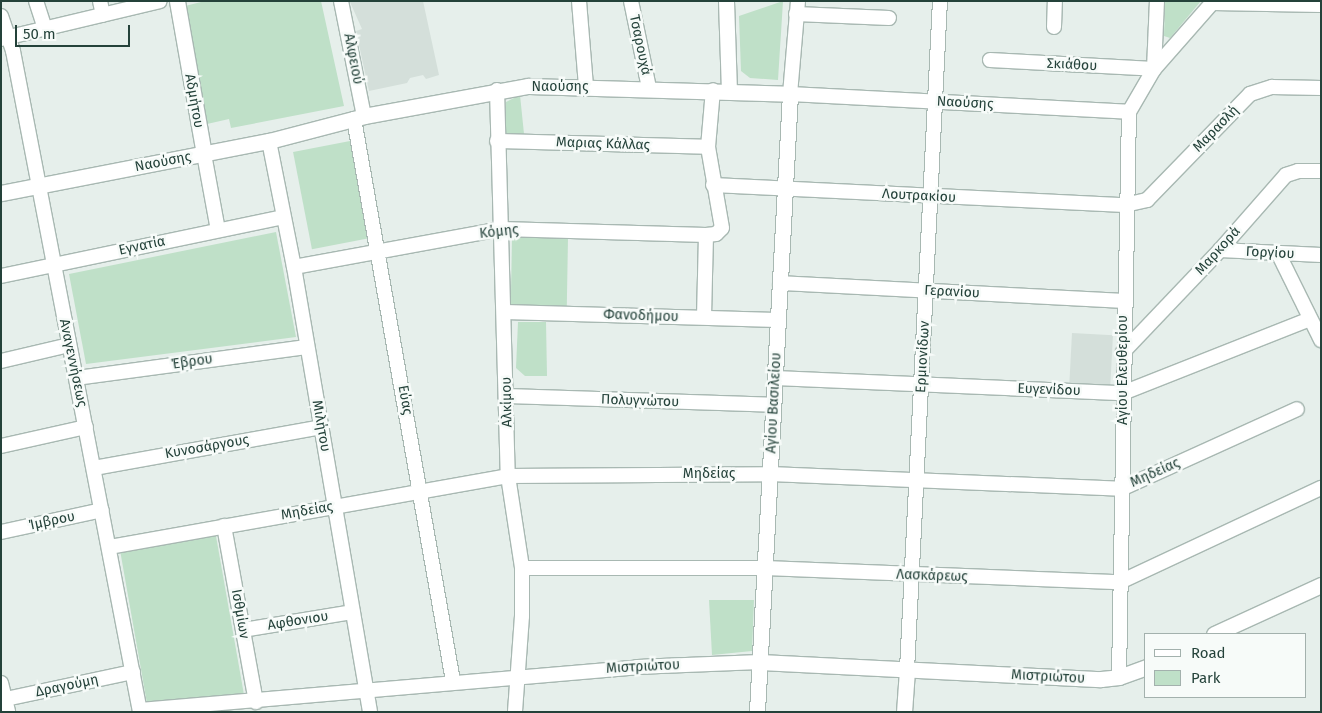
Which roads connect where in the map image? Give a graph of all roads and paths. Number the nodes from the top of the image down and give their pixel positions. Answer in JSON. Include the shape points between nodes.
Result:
{"nodes":[{"id":1,"x":36,"y":1,"type":"edge"},
{"id":2,"x":160,"y":1,"type":"edge"},
{"id":3,"x":177,"y":1,"type":"edge"},
{"id":4,"x":341,"y":1,"type":"edge"},
{"id":5,"x":579,"y":1,"type":"edge"},
{"id":6,"x":631,"y":1,"type":"edge"},
{"id":7,"x":726,"y":1,"type":"edge"},
{"id":8,"x":940,"y":1,"type":"edge"},
{"id":9,"x":1055,"y":1,"type":"edge"},
{"id":10,"x":1156,"y":1,"type":"edge"},
{"id":11,"x":1214,"y":2,"type":"edge"},
{"id":12,"x":1321,"y":5,"type":"edge"},
{"id":13,"x":797,"y":7,"type":"edge"},
{"id":14,"x":102,"y":8,"type":"edge"},
{"id":15,"x":1,"y":16,"type":"edge"},
{"id":16,"x":889,"y":18,"type":"dead end"},
{"id":17,"x":1054,"y":27,"type":"dead end"},
{"id":18,"x":45,"y":29,"type":"junction"},
{"id":19,"x":5,"y":39,"type":"edge"},
{"id":20,"x":990,"y":60,"type":"dead end"},
{"id":21,"x":1154,"y":69,"type":"junction"},
{"id":22,"x":586,"y":87,"type":"junction"},
{"id":23,"x":649,"y":88,"type":"junction"},
{"id":24,"x":1321,"y":88,"type":"edge"},
{"id":25,"x":497,"y":90,"type":"junction"},
{"id":26,"x":721,"y":90,"type":"junction"},
{"id":27,"x":790,"y":94,"type":"junction"},
{"id":28,"x":936,"y":101,"type":"junction"},
{"id":29,"x":1129,"y":112,"type":"junction"},
{"id":30,"x":359,"y":117,"type":"junction"},
{"id":31,"x":269,"y":141,"type":"junction"},
{"id":32,"x":497,"y":141,"type":"junction"},
{"id":33,"x":708,"y":147,"type":"junction"},
{"id":34,"x":204,"y":154,"type":"junction"},
{"id":35,"x":1321,"y":171,"type":"edge"},
{"id":36,"x":37,"y":185,"type":"junction"},
{"id":37,"x":713,"y":185,"type":"junction"},
{"id":38,"x":785,"y":188,"type":"junction"},
{"id":39,"x":1,"y":193,"type":"edge"},
{"id":40,"x":930,"y":197,"type":"junction"},
{"id":41,"x":1125,"y":206,"type":"junction"},
{"id":42,"x":283,"y":217,"type":"junction"},
{"id":43,"x":501,"y":229,"type":"junction"},
{"id":44,"x":218,"y":230,"type":"junction"},
{"id":45,"x":706,"y":235,"type":"junction"},
{"id":46,"x":1220,"y":250,"type":"junction"},
{"id":47,"x":378,"y":252,"type":"junction"},
{"id":48,"x":1279,"y":254,"type":"junction"},
{"id":49,"x":1321,"y":255,"type":"edge"},
{"id":50,"x":53,"y":265,"type":"junction"},
{"id":51,"x":294,"y":267,"type":"junction"},
{"id":52,"x":1,"y":276,"type":"edge"},
{"id":53,"x":780,"y":283,"type":"junction"},
{"id":54,"x":926,"y":290,"type":"junction"},
{"id":55,"x":1123,"y":301,"type":"junction"},
{"id":56,"x":504,"y":312,"type":"junction"},
{"id":57,"x":704,"y":317,"type":"junction"},
{"id":58,"x":1310,"y":319,"type":"junction"},
{"id":59,"x":778,"y":320,"type":"junction"},
{"id":60,"x":1321,"y":340,"type":"edge"},
{"id":61,"x":69,"y":345,"type":"junction"},
{"id":62,"x":307,"y":347,"type":"junction"},
{"id":63,"x":1123,"y":352,"type":"junction"},
{"id":64,"x":1,"y":360,"type":"edge"},
{"id":65,"x":77,"y":378,"type":"junction"},
{"id":66,"x":775,"y":378,"type":"junction"},
{"id":67,"x":921,"y":386,"type":"junction"},
{"id":68,"x":1123,"y":393,"type":"junction"},
{"id":69,"x":507,"y":396,"type":"junction"},
{"id":70,"x":773,"y":405,"type":"junction"},
{"id":71,"x":1298,"y":409,"type":"dead end"},
{"id":72,"x":86,"y":427,"type":"junction"},
{"id":73,"x":321,"y":427,"type":"junction"},
{"id":74,"x":1,"y":446,"type":"edge"},
{"id":75,"x":94,"y":468,"type":"junction"},
{"id":76,"x":770,"y":474,"type":"junction"},
{"id":77,"x":508,"y":476,"type":"junction"},
{"id":78,"x":916,"y":481,"type":"junction"},
{"id":79,"x":1321,"y":488,"type":"edge"},
{"id":80,"x":1121,"y":489,"type":"junction"},
{"id":81,"x":422,"y":492,"type":"junction"},
{"id":82,"x":334,"y":507,"type":"junction"},
{"id":83,"x":102,"y":510,"type":"junction"},
{"id":84,"x":224,"y":526,"type":"junction"},
{"id":85,"x":1,"y":532,"type":"edge"},
{"id":86,"x":110,"y":547,"type":"junction"},
{"id":87,"x":522,"y":568,"type":"junction"},
{"id":88,"x":765,"y":568,"type":"junction"},
{"id":89,"x":911,"y":576,"type":"junction"},
{"id":90,"x":1120,"y":582,"type":"junction"},
{"id":91,"x":1321,"y":585,"type":"edge"},
{"id":92,"x":353,"y":612,"type":"junction"},
{"id":93,"x":243,"y":630,"type":"junction"},
{"id":94,"x":1216,"y":633,"type":"edge"},
{"id":95,"x":760,"y":662,"type":"junction"},
{"id":96,"x":1144,"y":668,"type":"edge"},
{"id":97,"x":907,"y":670,"type":"junction"},
{"id":98,"x":132,"y":672,"type":"junction"},
{"id":99,"x":519,"y":676,"type":"junction"},
{"id":100,"x":1119,"y":677,"type":"junction"},
{"id":101,"x":453,"y":681,"type":"junction"},
{"id":102,"x":1,"y":683,"type":"edge"},
{"id":103,"x":368,"y":690,"type":"junction"},
{"id":104,"x":256,"y":702,"type":"junction"},
{"id":105,"x":4,"y":704,"type":"edge"},
{"id":106,"x":140,"y":711,"type":"edge"},
{"id":107,"x":370,"y":712,"type":"edge"},
{"id":108,"x":515,"y":712,"type":"edge"},
{"id":109,"x":757,"y":712,"type":"edge"},
{"id":110,"x":904,"y":712,"type":"edge"}],
"edges":[{"from":1,"to":18,"type":"street"},
{"from":2,"to":14,"type":"street"},
{"from":3,"to":34,"type":"street","name":"Αδμήτου"},
{"from":4,"to":30,"type":"street","name":"Αλφειού"},
{"from":5,"to":22,"type":"street"},
{"from":6,"to":23,"type":"street","name":"Τσαρουχά"},
{"from":7,"to":26,"type":"street"},
{"from":8,"to":28,"type":"street","name":"Ερμιονίδων"},
{"from":9,"to":17,"type":"street"},
{"from":10,"to":21,"type":"street","name":"Αγίου Ελευθερίου"},
{"from":11,"to":12,"type":"street"},
{"from":11,"to":21,"type":"street","name":"Αγίου Ελευθερίου"},
{"from":13,"to":16,"type":"street"},
{"from":13,"to":27,"type":"street"},
{"from":14,"to":18,"type":"street"},
{"from":15,"to":19,"type":"street","name":"Αναγεννήσεως"},
{"from":18,"to":19,"type":"street"},
{"from":19,"to":36,"type":"street","name":"Αναγεννήσεως"},
{"from":20,"to":21,"type":"street","name":"Σκιάθου"},
{"from":21,"to":29,"type":"street","name":"Αγίου Ελευθερίου"},
{"from":22,"to":23,"type":"street","name":"Ναούσης"},
{"from":22,"to":25,"type":"street","name":"Ναούσης","via":[[528,86]]},
{"from":23,"to":26,"type":"street","name":"Ναούσης"},
{"from":24,"to":41,"type":"street","name":"Μαρασλή","via":[[1272,87],[1250,94],[1147,200]]},
{"from":25,"to":30,"type":"street","name":"Ναούσης"},
{"from":25,"to":32,"type":"street","name":"Αλκίμου"},
{"from":26,"to":27,"type":"street","name":"Ναούσης"},
{"from":26,"to":33,"type":"street"},
{"from":27,"to":28,"type":"street","name":"Ναούσης"},
{"from":27,"to":38,"type":"street","name":"Αγίου Βασιλείου"},
{"from":28,"to":29,"type":"street","name":"Ναούσης"},
{"from":28,"to":40,"type":"street","name":"Ερμιονίδων"},
{"from":29,"to":41,"type":"street","name":"Αγίου Ελευθερίου"},
{"from":30,"to":31,"type":"street","name":"Ναούσης"},
{"from":30,"to":47,"type":"street","name":"Εύας"},
{"from":31,"to":34,"type":"street","name":"Ναούσης"},
{"from":31,"to":42,"type":"street","name":"Μιλήτου"},
{"from":32,"to":33,"type":"street","name":"Μαριας Κάλλας"},
{"from":32,"to":43,"type":"street","name":"Αλκίμου"},
{"from":33,"to":37,"type":"street"},
{"from":34,"to":36,"type":"street","name":"Ναούσης"},
{"from":34,"to":44,"type":"street","name":"Αδμήτου"},
{"from":35,"to":46,"type":"street","name":"Μαρκορά","via":[[1298,171],[1286,175]]},
{"from":36,"to":39,"type":"street","name":"Ναούσης"},
{"from":36,"to":50,"type":"street","name":"Αναγεννήσεως"},
{"from":37,"to":38,"type":"street","name":"Λουτρακίου"},
{"from":37,"to":45,"type":"street","via":[[722,228],[716,234]]},
{"from":38,"to":40,"type":"street","name":"Λουτρακίου"},
{"from":38,"to":53,"type":"street","name":"Αγίου Βασιλείου"},
{"from":40,"to":41,"type":"street","name":"Λουτρακίου"},
{"from":40,"to":54,"type":"street","name":"Ερμιονίδων"},
{"from":41,"to":55,"type":"street","name":"Αγίου Ελευθερίου"},
{"from":42,"to":44,"type":"street","name":"Εγνατία"},
{"from":42,"to":51,"type":"street","name":"Μιλήτου"},
{"from":43,"to":45,"type":"street","name":"Κόμης"},
{"from":43,"to":47,"type":"street","name":"Κόμης"},
{"from":43,"to":56,"type":"street","name":"Αλκίμου"},
{"from":44,"to":50,"type":"street","name":"Εγνατία"},
{"from":45,"to":57,"type":"street"},
{"from":46,"to":48,"type":"street","name":"Γοργίου"},
{"from":46,"to":63,"type":"street","name":"Μαρκορά"},
{"from":47,"to":51,"type":"street","name":"Κόμης"},
{"from":47,"to":81,"type":"street","name":"Εύας"},
{"from":48,"to":49,"type":"street","name":"Γοργίου"},
{"from":48,"to":58,"type":"street"},
{"from":50,"to":52,"type":"street","name":"Εγνατία"},
{"from":50,"to":61,"type":"street","name":"Αναγεννήσεως"},
{"from":51,"to":62,"type":"street","name":"Μιλήτου"},
{"from":53,"to":54,"type":"street","name":"Γερανίου"},
{"from":53,"to":59,"type":"street","name":"Αγίου Βασιλείου"},
{"from":54,"to":55,"type":"street","name":"Γερανίου"},
{"from":54,"to":67,"type":"street","name":"Ερμιονίδων"},
{"from":55,"to":63,"type":"street","name":"Αγίου Ελευθερίου"},
{"from":56,"to":57,"type":"street","name":"Φανοδήμου"},
{"from":56,"to":69,"type":"street","name":"Αλκίμου"},
{"from":57,"to":59,"type":"street","name":"Φανοδήμου"},
{"from":58,"to":60,"type":"street"},
{"from":58,"to":68,"type":"street","name":"Ευγενίδου"},
{"from":59,"to":66,"type":"street","name":"Αγίου Βασιλείου"},
{"from":61,"to":64,"type":"street"},
{"from":61,"to":65,"type":"street","name":"Αναγεννήσεως"},
{"from":62,"to":65,"type":"street","name":"Έβρου"},
{"from":62,"to":73,"type":"street","name":"Μιλήτου"},
{"from":63,"to":68,"type":"street","name":"Αγίου Ελευθερίου"},
{"from":65,"to":72,"type":"street","name":"Αναγεννήσεως"},
{"from":66,"to":67,"type":"street","name":"Ευγενίδου"},
{"from":66,"to":70,"type":"street","name":"Αγίου Βασιλείου"},
{"from":67,"to":68,"type":"street","name":"Ευγενίδου"},
{"from":67,"to":78,"type":"street","name":"Ερμιονίδων"},
{"from":68,"to":80,"type":"street","name":"Αγίου Ελευθερίου"},
{"from":69,"to":70,"type":"street","name":"Πολυγνώτου"},
{"from":69,"to":77,"type":"street","name":"Αλκίμου"},
{"from":70,"to":76,"type":"street","name":"Αγίου Βασιλείου"},
{"from":71,"to":80,"type":"street","name":"Μηδείας"},
{"from":72,"to":74,"type":"street"},
{"from":72,"to":75,"type":"street","name":"Αναγεννήσεως"},
{"from":73,"to":75,"type":"street","name":"Κυνοσάργους"},
{"from":73,"to":82,"type":"street","name":"Μιλήτου"},
{"from":75,"to":83,"type":"street","name":"Αναγεννήσεως"},
{"from":76,"to":77,"type":"street","name":"Μηδείας"},
{"from":76,"to":78,"type":"street","name":"Μηδείας"},
{"from":76,"to":88,"type":"street","name":"Αγίου Βασιλείου"},
{"from":77,"to":81,"type":"street","name":"Μηδείας"},
{"from":77,"to":87,"type":"street","name":"Αλκίμου"},
{"from":78,"to":80,"type":"street","name":"Μηδείας"},
{"from":78,"to":89,"type":"street","name":"Ερμιονίδων"},
{"from":79,"to":90,"type":"street","name":"Λασκάρεως"},
{"from":80,"to":90,"type":"street","name":"Αγίου Ελευθερίου"},
{"from":81,"to":82,"type":"street","name":"Μηδείας"},
{"from":81,"to":101,"type":"street","name":"Εύας"},
{"from":82,"to":84,"type":"street","name":"Μηδείας"},
{"from":82,"to":92,"type":"street","name":"Μιλήτου"},
{"from":83,"to":85,"type":"street","name":"Ίμβρου"},
{"from":83,"to":86,"type":"street","name":"Αναγεννήσεως"},
{"from":84,"to":86,"type":"street","name":"Μηδείας"},
{"from":84,"to":93,"type":"street","name":"Ισθμίων"},
{"from":86,"to":98,"type":"street","name":"Αναγεννήσεως"},
{"from":87,"to":88,"type":"street","name":"Λασκάρεως"},
{"from":87,"to":99,"type":"street","name":"Αλκίμου"},
{"from":88,"to":89,"type":"street","name":"Λασκάρεως"},
{"from":88,"to":95,"type":"street","name":"Αγίου Βασιλείου"},
{"from":89,"to":90,"type":"street","name":"Λασκάρεως"},
{"from":89,"to":97,"type":"street","name":"Ερμιονίδων"},
{"from":90,"to":100,"type":"street","name":"Αγίου Ελευθερίου"},
{"from":91,"to":94,"type":"street"},
{"from":92,"to":93,"type":"street","name":"Αφθονιου"},
{"from":92,"to":103,"type":"street","name":"Μιλήτου"},
{"from":93,"to":104,"type":"street","name":"Ισθμίων"},
{"from":95,"to":97,"type":"street","name":"Μιστριώτου"},
{"from":95,"to":99,"type":"street","name":"Μιστριώτου"},
{"from":95,"to":109,"type":"street","name":"Αγίου Βασιλείου"},
{"from":96,"to":100,"type":"street","name":"Μιστριώτου"},
{"from":97,"to":100,"type":"street","name":"Μιστριώτου","via":[[1101,679]]},
{"from":97,"to":110,"type":"street","name":"Ερμιονίδων"},
{"from":98,"to":105,"type":"street","name":"Δραγούμη"},
{"from":98,"to":106,"type":"street","name":"Αναγεννήσεως"},
{"from":99,"to":101,"type":"street","name":"Μιστριώτου"},
{"from":99,"to":108,"type":"street","name":"Αλκίμου"},
{"from":101,"to":103,"type":"street","name":"Μιστριώτου"},
{"from":102,"to":105,"type":"street"},
{"from":103,"to":104,"type":"street","name":"Μιστριώτου"},
{"from":103,"to":107,"type":"street","name":"Μιλήτου"},
{"from":104,"to":106,"type":"street","name":"Μιστριώτου"}]}
